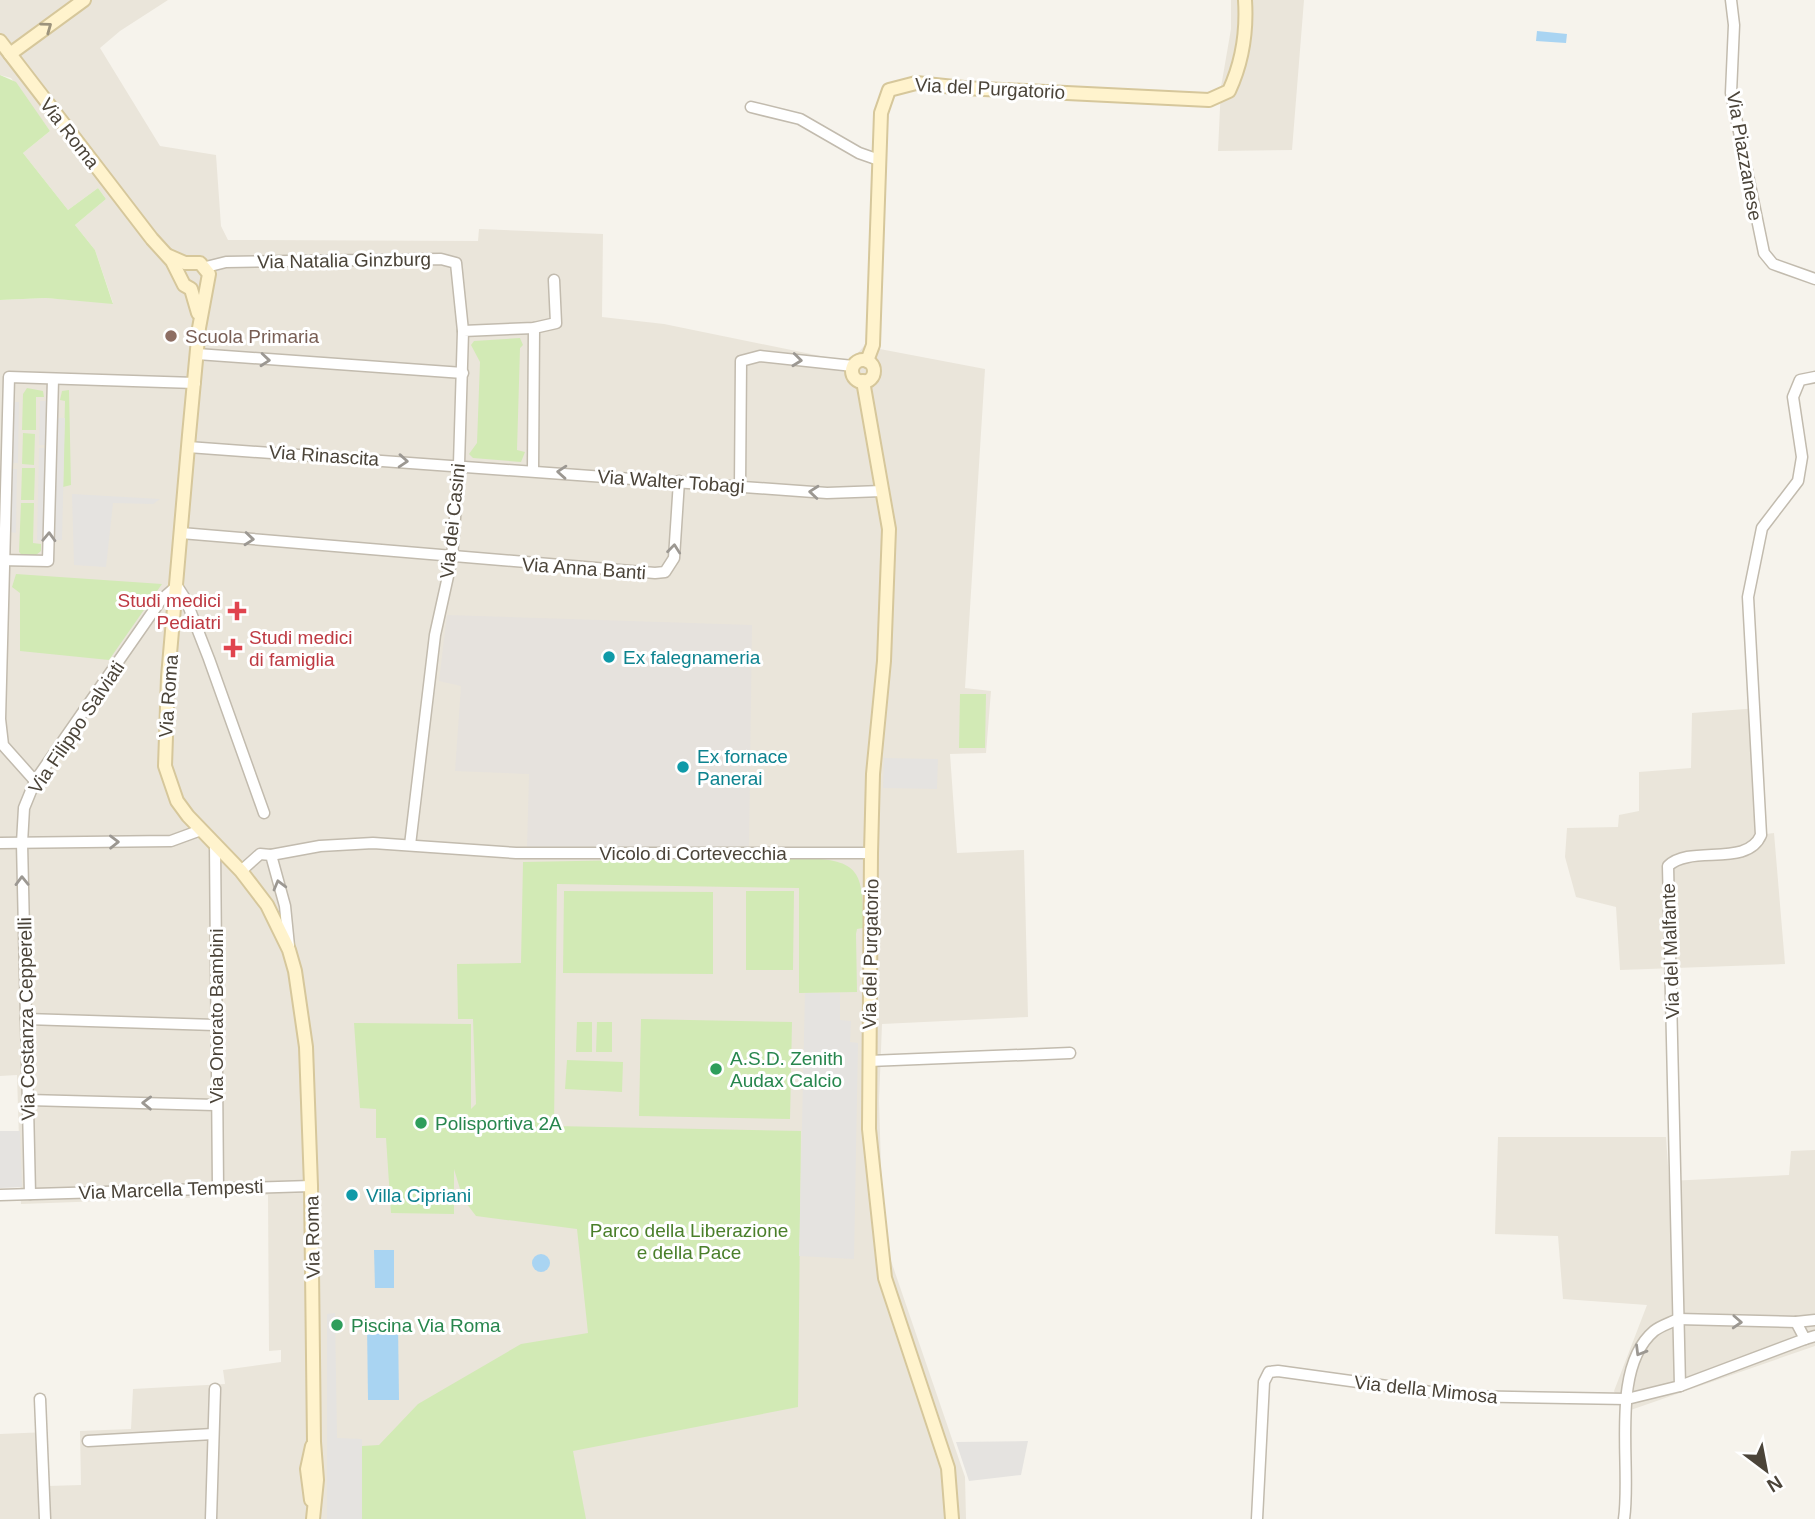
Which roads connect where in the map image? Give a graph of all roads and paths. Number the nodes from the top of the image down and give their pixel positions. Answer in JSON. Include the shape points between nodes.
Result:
{"nodes":[{"id":1,"x":85,"y":0,"type":"edge"},
{"id":2,"x":1245,"y":0,"type":"edge"},
{"id":3,"x":1731,"y":0,"type":"edge"},
{"id":4,"x":0,"y":42,"type":"edge"},
{"id":5,"x":3,"y":58,"type":"edge"},
{"id":6,"x":751,"y":107,"type":"dead end"},
{"id":7,"x":879,"y":160,"type":"junction"},
{"id":8,"x":169,"y":256,"type":"junction"},
{"id":9,"x":190,"y":263,"type":"junction"},
{"id":10,"x":206,"y":267,"type":"junction"},
{"id":11,"x":181,"y":277,"type":"junction"},
{"id":12,"x":1815,"y":279,"type":"edge"},
{"id":13,"x":554,"y":280,"type":"dead end"},
{"id":14,"x":206,"y":286,"type":"junction"},
{"id":15,"x":191,"y":289,"type":"junction"},
{"id":16,"x":199,"y":328,"type":"junction"},
{"id":17,"x":534,"y":328,"type":"junction"},
{"id":18,"x":463,"y":331,"type":"junction"},
{"id":19,"x":197,"y":354,"type":"junction"},
{"id":20,"x":866,"y":361,"type":"junction"},
{"id":21,"x":853,"y":366,"type":"junction"},
{"id":22,"x":463,"y":373,"type":"junction"},
{"id":23,"x":1815,"y":377,"type":"edge"},
{"id":24,"x":52,"y":379,"type":"junction"},
{"id":25,"x":863,"y":382,"type":"junction"},
{"id":26,"x":195,"y":383,"type":"junction"},
{"id":27,"x":188,"y":447,"type":"junction"},
{"id":28,"x":459,"y":464,"type":"junction"},
{"id":29,"x":533,"y":470,"type":"junction"},
{"id":30,"x":679,"y":481,"type":"junction"},
{"id":31,"x":740,"y":486,"type":"junction"},
{"id":32,"x":882,"y":491,"type":"junction"},
{"id":33,"x":181,"y":533,"type":"junction"},
{"id":34,"x":452,"y":558,"type":"junction"},
{"id":35,"x":2,"y":560,"type":"edge"},
{"id":36,"x":177,"y":586,"type":"junction"},
{"id":37,"x":35,"y":782,"type":"junction"},
{"id":38,"x":264,"y":813,"type":"dead end"},
{"id":39,"x":201,"y":830,"type":"junction"},
{"id":40,"x":0,"y":843,"type":"edge"},
{"id":41,"x":22,"y":843,"type":"junction"},
{"id":42,"x":215,"y":844,"type":"junction"},
{"id":43,"x":410,"y":845,"type":"junction"},
{"id":44,"x":871,"y":853,"type":"junction"},
{"id":45,"x":271,"y":855,"type":"junction"},
{"id":46,"x":242,"y":870,"type":"junction"},
{"id":47,"x":289,"y":950,"type":"junction"},
{"id":48,"x":26,"y":1019,"type":"junction"},
{"id":49,"x":215,"y":1025,"type":"junction"},
{"id":50,"x":1070,"y":1053,"type":"dead end"},
{"id":51,"x":869,"y":1060,"type":"junction"},
{"id":52,"x":28,"y":1100,"type":"junction"},
{"id":53,"x":215,"y":1105,"type":"junction"},
{"id":54,"x":311,"y":1186,"type":"junction"},
{"id":55,"x":218,"y":1188,"type":"junction"},
{"id":56,"x":30,"y":1194,"type":"junction"},
{"id":57,"x":0,"y":1195,"type":"edge"},
{"id":58,"x":1678,"y":1319,"type":"junction"},
{"id":59,"x":1815,"y":1321,"type":"edge"},
{"id":60,"x":1796,"y":1322,"type":"junction"},
{"id":61,"x":1810,"y":1338,"type":"edge"},
{"id":62,"x":1680,"y":1386,"type":"junction"},
{"id":63,"x":215,"y":1390,"type":"dead end"},
{"id":64,"x":40,"y":1399,"type":"dead end"},
{"id":65,"x":1627,"y":1399,"type":"junction"},
{"id":66,"x":214,"y":1434,"type":"junction"},
{"id":67,"x":88,"y":1441,"type":"dead end"},
{"id":68,"x":313,"y":1514,"type":"edge"},
{"id":69,"x":45,"y":1519,"type":"edge"},
{"id":70,"x":211,"y":1519,"type":"edge"},
{"id":71,"x":952,"y":1519,"type":"edge"},
{"id":72,"x":1257,"y":1519,"type":"edge"},
{"id":73,"x":1624,"y":1519,"type":"edge"}],
"edges":[{"from":5,"to":1,"type":"street","one_way":true},
{"from":2,"to":7,"type":"street","name":"Via del Purgatorio","via":[[1244,43],[1229,91],[1220,97],[1194,100],[901,85],[889,90],[884,102]]},
{"from":3,"to":12,"type":"street","name":"Via Piazzanese","via":[[1731,93],[1764,253],[1773,264]]},
{"from":4,"to":5,"type":"street","name":"Via Roma"},
{"from":5,"to":8,"type":"street","name":"Via Roma","via":[[26,75]]},
{"from":6,"to":7,"type":"street","via":[[800,118]]},
{"from":7,"to":20,"type":"street","name":"Via del Purgatorio","via":[[873,345]]},
{"from":8,"to":9,"type":"street","name":"Via Roma"},
{"from":8,"to":11,"type":"street","name":"Via Roma"},
{"from":9,"to":10,"type":"street","name":"Via Roma"},
{"from":9,"to":11,"type":"street"},
{"from":10,"to":14,"type":"street","name":"Via Roma"},
{"from":10,"to":18,"type":"street","name":"Via Natalia Ginzburg","via":[[226,262],[441,259],[456,263]]},
{"from":11,"to":15,"type":"street","name":"Via Roma"},
{"from":13,"to":17,"type":"street","via":[[556,323]]},
{"from":14,"to":15,"type":"street"},
{"from":14,"to":16,"type":"street","name":"Via Roma"},
{"from":15,"to":16,"type":"street","name":"Via Roma"},
{"from":16,"to":19,"type":"street","name":"Via Roma"},
{"from":17,"to":18,"type":"street"},
{"from":17,"to":29,"type":"street"},
{"from":18,"to":22,"type":"street","name":"Via dei Casini"},
{"from":19,"to":22,"type":"street","one_way":true},
{"from":19,"to":26,"type":"street","name":"Via Roma"},
{"from":20,"to":21,"type":"street"},
{"from":20,"to":25,"type":"street","via":[[873,369],[871,378]]},
{"from":21,"to":25,"type":"street","via":[[853,376]]},
{"from":31,"to":21,"type":"street","one_way":true,"via":[[741,361],[760,356]]},
{"from":22,"to":28,"type":"street","name":"Via dei Casini"},
{"from":23,"to":58,"type":"street","name":"Via del Malfante","via":[[1800,380],[1793,397],[1802,457],[1798,481],[1762,528],[1748,597],[1761,835],[1756,845],[1745,850],[1677,858],[1668,866]]},
{"from":24,"to":26,"type":"street"},
{"from":24,"to":35,"type":"street","via":[[9,377]]},
{"from":35,"to":24,"type":"street","one_way":true,"via":[[48,561]]},
{"from":25,"to":32,"type":"street","name":"Via del Purgatorio"},
{"from":26,"to":27,"type":"street","name":"Via Roma"},
{"from":27,"to":28,"type":"street","name":"Via Rinascita","one_way":true},
{"from":27,"to":33,"type":"street","name":"Via Roma"},
{"from":28,"to":29,"type":"street","name":"Via Walter Tobagi"},
{"from":28,"to":34,"type":"street","name":"Via dei Casini"},
{"from":30,"to":29,"type":"street","name":"Via Walter Tobagi","one_way":true},
{"from":30,"to":31,"type":"street","name":"Via Walter Tobagi"},
{"from":34,"to":30,"type":"street","name":"Via Anna Banti","one_way":true,"via":[[665,572],[674,558]]},
{"from":32,"to":31,"type":"street","name":"Via Walter Tobagi","one_way":true,"via":[[827,493]]},
{"from":32,"to":44,"type":"street","name":"Via del Purgatorio","via":[[889,529],[887,616]]},
{"from":33,"to":34,"type":"street","one_way":true},
{"from":33,"to":36,"type":"street","name":"Via Roma"},
{"from":34,"to":43,"type":"street","name":"Via dei Casini","via":[[435,635]]},
{"from":35,"to":37,"type":"street","via":[[0,719],[4,745]]},
{"from":36,"to":37,"type":"street","name":"Via Filippo Salviati","via":[[161,600]]},
{"from":36,"to":38,"type":"street","via":[[209,659]]},
{"from":36,"to":39,"type":"street","name":"Via Roma","via":[[165,766],[177,801]]},
{"from":37,"to":41,"type":"street","name":"Via Filippo Salviati","via":[[24,808]]},
{"from":41,"to":39,"type":"street","one_way":true,"via":[[170,841]]},
{"from":39,"to":42,"type":"street","name":"Via Roma"},
{"from":40,"to":41,"type":"street"},
{"from":48,"to":41,"type":"street","name":"Via Costanza Cepperelli","one_way":true},
{"from":42,"to":46,"type":"street","name":"Via Roma"},
{"from":42,"to":49,"type":"street","name":"Via Onorato Bambini"},
{"from":43,"to":44,"type":"street","name":"Vicolo di Cortevecchia","via":[[516,853]]},
{"from":43,"to":45,"type":"street","via":[[373,842]]},
{"from":44,"to":51,"type":"street","name":"Via del Purgatorio"},
{"from":45,"to":46,"type":"street","via":[[260,854]]},
{"from":47,"to":45,"type":"street","name":"Via Roma","one_way":true,"via":[[285,906]]},
{"from":46,"to":47,"type":"street","name":"Via Roma","via":[[267,905]]},
{"from":47,"to":54,"type":"street","name":"Via Roma","via":[[302,1006]]},
{"from":48,"to":49,"type":"street"},
{"from":48,"to":52,"type":"street","name":"Via Costanza Cepperelli"},
{"from":49,"to":53,"type":"street","name":"Via Onorato Bambini"},
{"from":50,"to":51,"type":"street"},
{"from":51,"to":71,"type":"street","name":"Via del Purgatorio","via":[[869,1129],[885,1278],[948,1468]]},
{"from":53,"to":52,"type":"street","one_way":true},
{"from":52,"to":56,"type":"street","name":"Via Costanza Cepperelli"},
{"from":53,"to":55,"type":"street","name":"Via Onorato Bambini"},
{"from":54,"to":55,"type":"street","name":"Via Marcella Tempesti"},
{"from":54,"to":68,"type":"street","name":"Via Roma","via":[[314,1442],[307,1469]]},
{"from":55,"to":56,"type":"street","name":"Via Marcella Tempesti"},
{"from":56,"to":57,"type":"street","name":"Via Marcella Tempesti"},
{"from":58,"to":60,"type":"street","one_way":true},
{"from":58,"to":62,"type":"street"},
{"from":58,"to":65,"type":"street","one_way":true,"via":[[1654,1331],[1639,1349],[1629,1372]]},
{"from":59,"to":60,"type":"street"},
{"from":60,"to":61,"type":"street"},
{"from":61,"to":62,"type":"street","name":"Via della Mimosa"},
{"from":62,"to":65,"type":"street","name":"Via della Mimosa"},
{"from":63,"to":66,"type":"street"},
{"from":64,"to":69,"type":"street"},
{"from":65,"to":72,"type":"street","name":"Via della Mimosa","via":[[1460,1396],[1269,1372],[1264,1382]]},
{"from":65,"to":73,"type":"street"},
{"from":66,"to":67,"type":"street"},
{"from":66,"to":70,"type":"street"}]}
